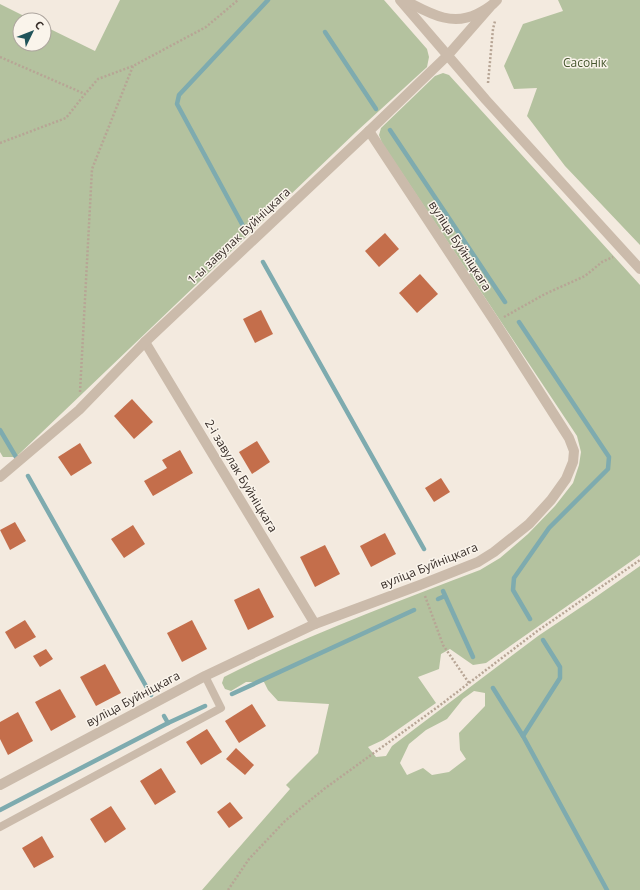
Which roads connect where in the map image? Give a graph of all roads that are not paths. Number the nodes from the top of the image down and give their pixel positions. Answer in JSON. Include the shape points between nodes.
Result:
{"nodes":[{"id":1,"x":400,"y":0,"type":"edge"},
{"id":2,"x":404,"y":0,"type":"edge"},
{"id":3,"x":495,"y":7,"type":"edge"},
{"id":4,"x":448,"y":55,"type":"junction"},
{"id":5,"x":369,"y":131,"type":"junction"},
{"id":6,"x":640,"y":269,"type":"edge"},
{"id":7,"x":145,"y":342,"type":"junction"},
{"id":8,"x":0,"y":475,"type":"edge"},
{"id":9,"x":315,"y":624,"type":"junction"},
{"id":10,"x":204,"y":676,"type":"junction"},
{"id":11,"x":0,"y":785,"type":"edge"},
{"id":12,"x":0,"y":827,"type":"edge"}],
"edges":[{"from":1,"to":4,"type":"street"},
{"from":2,"to":3,"type":"street","via":[[442,18],[456,20]]},
{"from":3,"to":4,"type":"street","name":"1-ы завулак Буйніцкага"},
{"from":4,"to":5,"type":"street","name":"1-ы завулак Буйніцкага"},
{"from":4,"to":6,"type":"street"},
{"from":5,"to":7,"type":"street","name":"1-ы завулак Буйніцкага"},
{"from":5,"to":9,"type":"street","name":"вуліца Буйніцкага","via":[[569,438],[574,451],[573,462],[566,479],[551,500],[529,524],[494,552],[478,562]]},
{"from":7,"to":8,"type":"street","name":"1-ы завулак Буйніцкага","via":[[79,410]]},
{"from":7,"to":9,"type":"street","name":"2-і завулак Буйніцкага"},
{"from":9,"to":10,"type":"street","name":"вуліца Буйніцкага"},
{"from":10,"to":11,"type":"street","name":"вуліца Буйніцкага"},
{"from":10,"to":12,"type":"lane","via":[[221,708]]}]}
